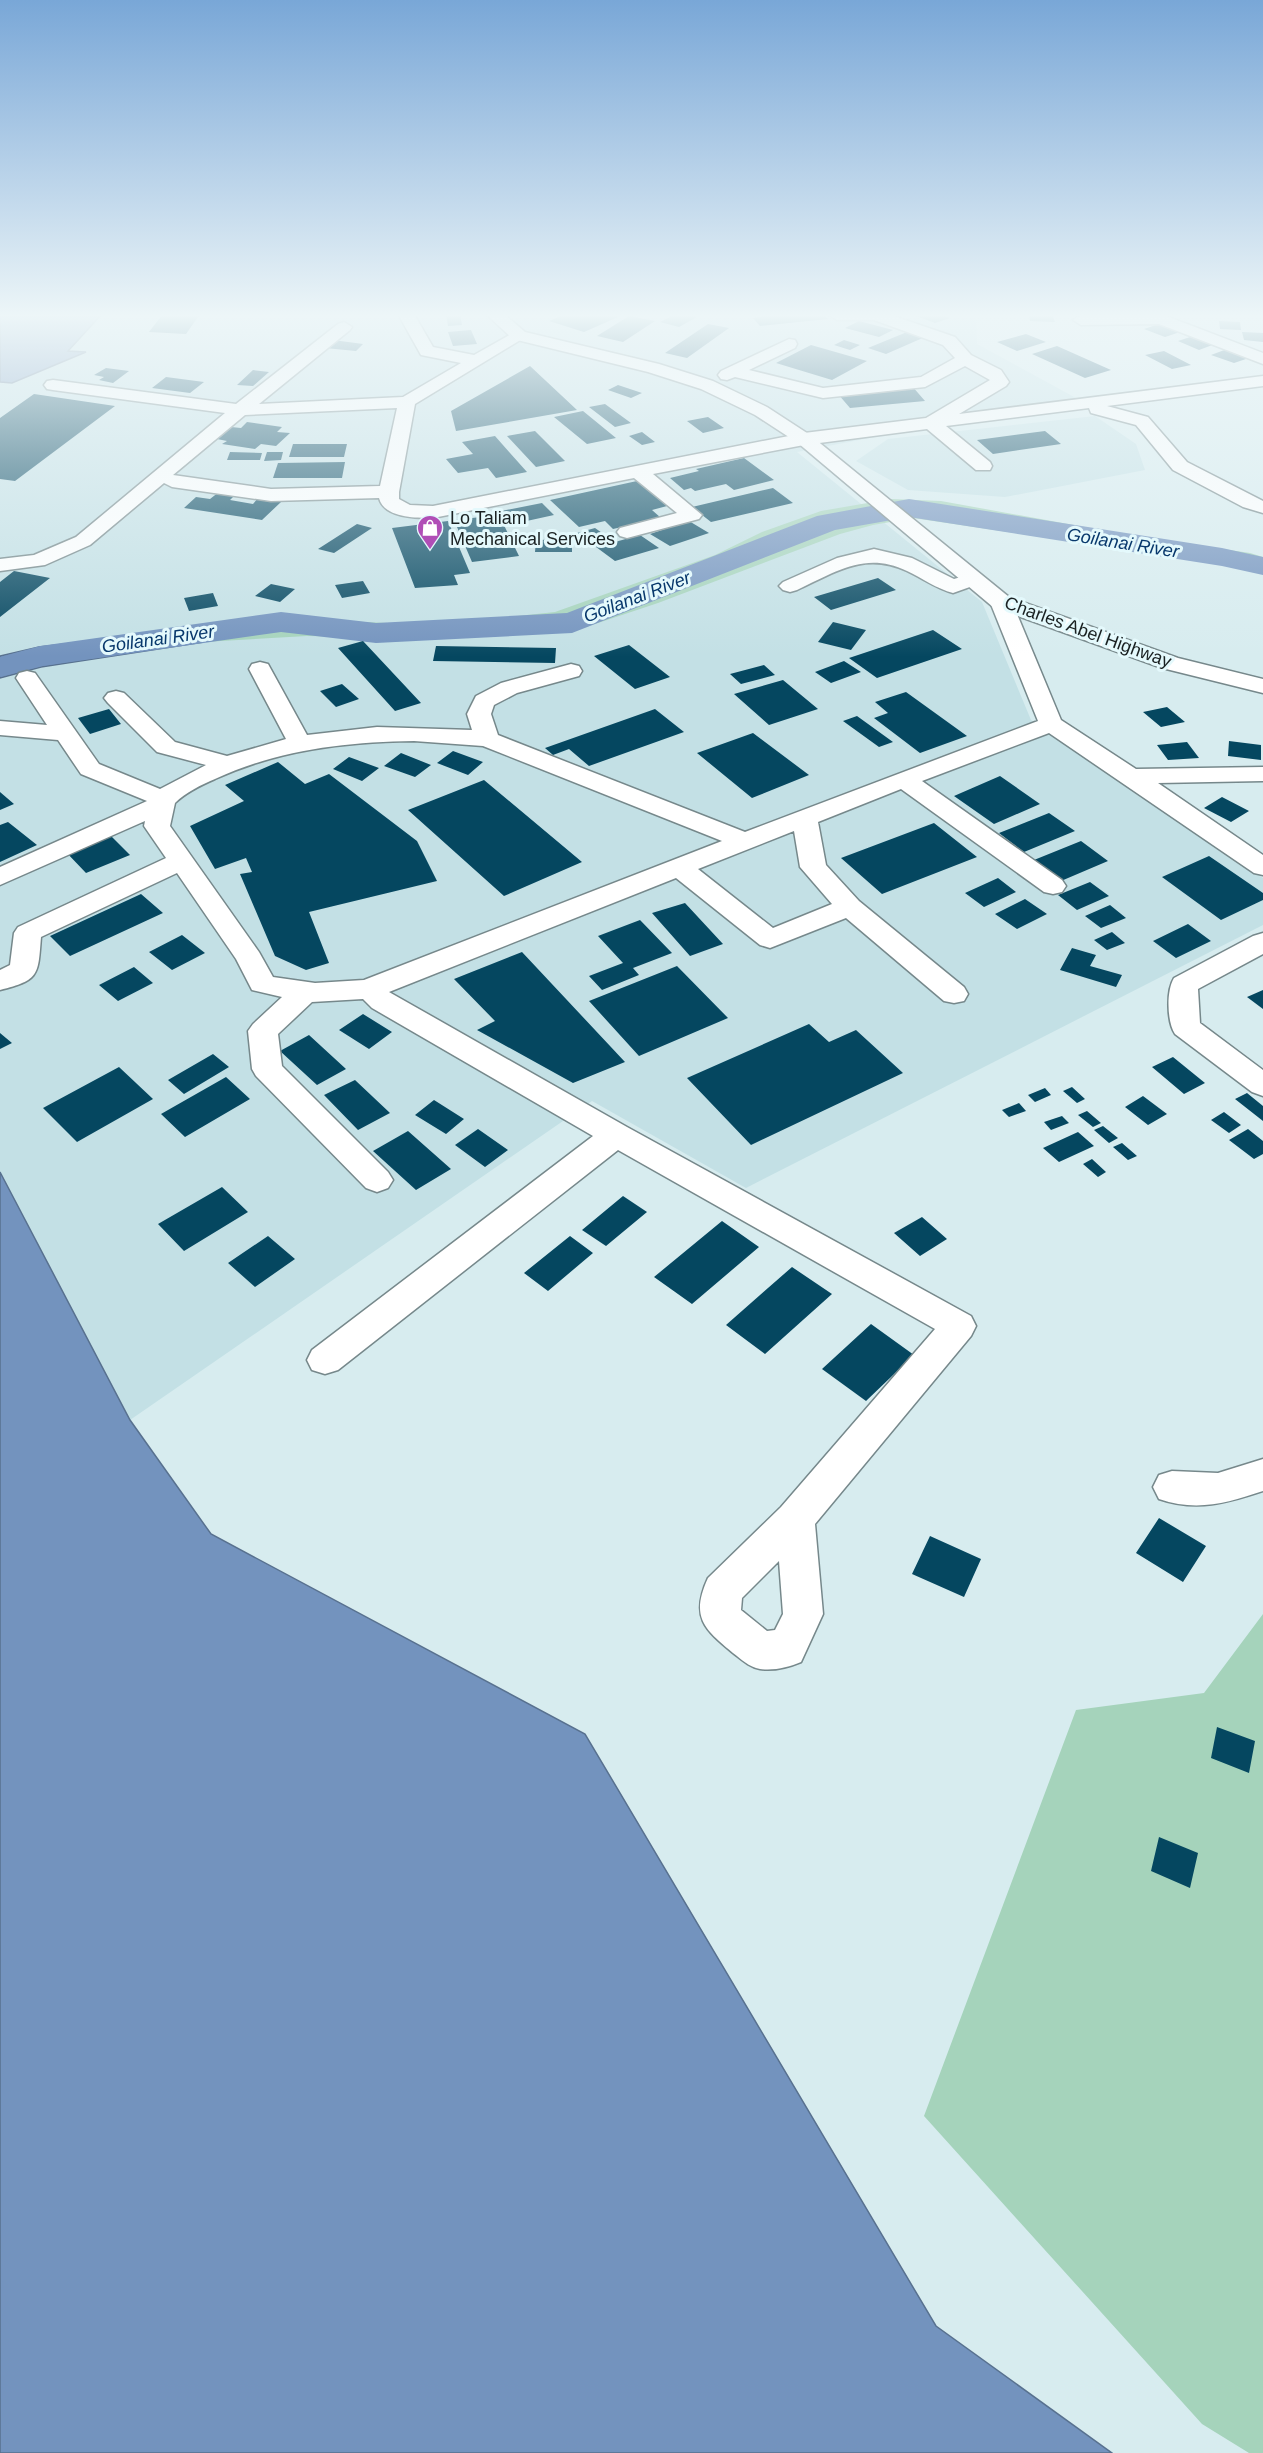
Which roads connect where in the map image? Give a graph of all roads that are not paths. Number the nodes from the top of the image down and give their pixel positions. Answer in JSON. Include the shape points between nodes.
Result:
{"nodes":[{"id":1,"x":218,"y":428,"type":"edge"},
{"id":2,"x":402,"y":428,"type":"edge"},
{"id":3,"x":788,"y":428,"type":"edge"},
{"id":4,"x":888,"y":428,"type":"edge"},
{"id":5,"x":938,"y":428,"type":"edge"},
{"id":6,"x":1148,"y":428,"type":"edge"},
{"id":7,"x":804,"y":439,"type":"junction"},
{"id":8,"x":983,"y":466,"type":"dead end"},
{"id":9,"x":638,"y":472,"type":"junction"},
{"id":10,"x":172,"y":481,"type":"dead end"},
{"id":11,"x":389,"y":492,"type":"junction"},
{"id":12,"x":1263,"y":507,"type":"edge"},
{"id":13,"x":627,"y":532,"type":"dead end"},
{"id":14,"x":0,"y":565,"type":"edge"},
{"id":15,"x":974,"y":579,"type":"junction"},
{"id":16,"x":790,"y":586,"type":"dead end"},
{"id":17,"x":1001,"y":602,"type":"junction"},
{"id":18,"x":260,"y":669,"type":"dead end"},
{"id":19,"x":571,"y":671,"type":"dead end"},
{"id":20,"x":27,"y":678,"type":"dead end"},
{"id":21,"x":1263,"y":686,"type":"edge"},
{"id":22,"x":116,"y":698,"type":"dead end"},
{"id":23,"x":1051,"y":724,"type":"junction"},
{"id":24,"x":0,"y":728,"type":"edge"},
{"id":25,"x":65,"y":733,"type":"junction"},
{"id":26,"x":488,"y":739,"type":"junction"},
{"id":27,"x":299,"y":742,"type":"junction"},
{"id":28,"x":230,"y":764,"type":"junction"},
{"id":29,"x":1263,"y":774,"type":"edge"},
{"id":30,"x":1131,"y":776,"type":"junction"},
{"id":31,"x":904,"y":779,"type":"junction"},
{"id":32,"x":161,"y":802,"type":"junction"},
{"id":33,"x":805,"y":818,"type":"junction"},
{"id":34,"x":744,"y":841,"type":"junction"},
{"id":35,"x":182,"y":861,"type":"junction"},
{"id":36,"x":679,"y":867,"type":"junction"},
{"id":37,"x":1263,"y":867,"type":"edge"},
{"id":38,"x":0,"y":877,"type":"edge"},
{"id":39,"x":1053,"y":886,"type":"dead end"},
{"id":40,"x":849,"y":907,"type":"junction"},
{"id":41,"x":1263,"y":942,"type":"edge"},
{"id":42,"x":0,"y":981,"type":"edge"},
{"id":43,"x":369,"y":989,"type":"junction"},
{"id":44,"x":304,"y":993,"type":"junction"},
{"id":45,"x":954,"y":994,"type":"dead end"},
{"id":46,"x":1263,"y":1085,"type":"edge"},
{"id":47,"x":616,"y":1135,"type":"junction"},
{"id":48,"x":377,"y":1180,"type":"dead end"},
{"id":49,"x":325,"y":1360,"type":"dead end"},
{"id":50,"x":1263,"y":1475,"type":"edge"},
{"id":51,"x":1172,"y":1487,"type":"dead end"},
{"id":52,"x":795,"y":1519,"type":"dead end"}],
"edges":[{"from":1,"to":14,"type":"street","via":[[83,542],[38,561]]},
{"from":2,"to":11,"type":"street"},
{"from":3,"to":7,"type":"street"},
{"from":4,"to":7,"type":"street"},
{"from":5,"to":8,"type":"street"},
{"from":6,"to":12,"type":"street","via":[[1180,466]]},
{"from":7,"to":9,"type":"street"},
{"from":7,"to":15,"type":"street","name":"Charles Abel Highway"},
{"from":9,"to":11,"type":"street","via":[[433,512],[395,507],[389,501]]},
{"from":9,"to":13,"type":"street","via":[[692,515]]},
{"from":10,"to":11,"type":"street","via":[[271,495]]},
{"from":15,"to":16,"type":"street","via":[[952,587],[903,562],[873,555]]},
{"from":15,"to":17,"type":"street","name":"Charles Abel Highway"},
{"from":17,"to":21,"type":"street","name":"Charles Abel Highway","via":[[1170,663]]},
{"from":17,"to":23,"type":"street"},
{"from":18,"to":27,"type":"street"},
{"from":19,"to":26,"type":"street","via":[[509,688],[484,701],[479,714]]},
{"from":20,"to":25,"type":"street"},
{"from":22,"to":28,"type":"street","via":[[166,747]]},
{"from":23,"to":30,"type":"street"},
{"from":23,"to":31,"type":"street"},
{"from":24,"to":25,"type":"street"},
{"from":25,"to":32,"type":"street","via":[[90,769]]},
{"from":26,"to":27,"type":"street","via":[[443,734]]},
{"from":26,"to":34,"type":"street"},
{"from":27,"to":28,"type":"street"},
{"from":28,"to":32,"type":"street","via":[[200,777]]},
{"from":29,"to":30,"type":"street"},
{"from":30,"to":37,"type":"street"},
{"from":31,"to":33,"type":"street"},
{"from":31,"to":39,"type":"street"},
{"from":32,"to":35,"type":"street","via":[[157,826]]},
{"from":32,"to":38,"type":"street"},
{"from":33,"to":34,"type":"street"},
{"from":33,"to":40,"type":"street","via":[[813,867]]},
{"from":34,"to":36,"type":"street"},
{"from":35,"to":42,"type":"street","via":[[28,933],[24,970]]},
{"from":35,"to":44,"type":"street","via":[[262,983]]},
{"from":36,"to":40,"type":"street","via":[[770,939]]},
{"from":36,"to":43,"type":"street"},
{"from":40,"to":45,"type":"street"},
{"from":41,"to":46,"type":"street","via":[[1184,985],[1185,1027]]},
{"from":43,"to":44,"type":"street","via":[[337,994]]},
{"from":43,"to":47,"type":"street"},
{"from":44,"to":48,"type":"street","via":[[262,1031],[267,1069]]},
{"from":47,"to":49,"type":"street"},
{"from":47,"to":52,"type":"street","via":[[959,1326]]},
{"from":50,"to":51,"type":"street","via":[[1218,1489]]}]}
